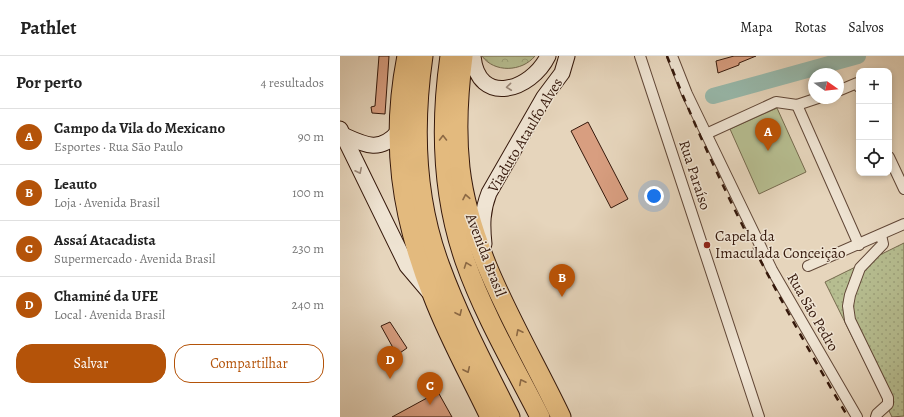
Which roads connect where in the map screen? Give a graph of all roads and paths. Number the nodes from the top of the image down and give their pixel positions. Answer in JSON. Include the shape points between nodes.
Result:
{"nodes":[{"id":1,"x":406,"y":56,"type":"edge"},
{"id":2,"x":418,"y":56,"type":"edge"},
{"id":3,"x":423,"y":56,"type":"edge"},
{"id":4,"x":450,"y":56,"type":"edge"},
{"id":5,"x":463,"y":56,"type":"edge"},
{"id":6,"x":473,"y":56,"type":"edge"},
{"id":7,"x":548,"y":56,"type":"edge"},
{"id":8,"x":567,"y":56,"type":"edge"},
{"id":9,"x":640,"y":56,"type":"edge"},
{"id":10,"x":672,"y":56,"type":"edge"},
{"id":11,"x":532,"y":78,"type":"junction"},
{"id":12,"x":856,"y":86,"type":"edge"},
{"id":13,"x":844,"y":89,"type":"edge"},
{"id":14,"x":544,"y":97,"type":"junction"},
{"id":15,"x":808,"y":101,"type":"edge"},
{"id":16,"x":797,"y":105,"type":"junction"},
{"id":17,"x":342,"y":132,"type":"edge"},
{"id":18,"x":398,"y":132,"type":"junction"},
{"id":19,"x":706,"y":134,"type":"junction"},
{"id":20,"x":892,"y":163,"type":"edge"},
{"id":21,"x":904,"y":189,"type":"edge"},
{"id":22,"x":904,"y":224,"type":"edge"},
{"id":23,"x":881,"y":235,"type":"junction"},
{"id":24,"x":859,"y":245,"type":"junction"},
{"id":25,"x":486,"y":261,"type":"junction"},
{"id":26,"x":808,"y":266,"type":"dead end"},
{"id":27,"x":431,"y":290,"type":"junction"},
{"id":28,"x":490,"y":417,"type":"edge"},
{"id":29,"x":510,"y":417,"type":"edge"},
{"id":30,"x":540,"y":417,"type":"edge"},
{"id":31,"x":561,"y":417,"type":"edge"},
{"id":32,"x":759,"y":417,"type":"edge"},
{"id":33,"x":857,"y":417,"type":"edge"},
{"id":34,"x":876,"y":417,"type":"edge"}],
"edges":[{"from":1,"to":18,"type":"highway","via":[[401,84]]},
{"from":2,"to":27,"type":"highway","via":[[409,99],[407,152],[416,222]]},
{"from":3,"to":29,"type":"highway","one_way":true,"via":[[417,107],[418,157],[432,241],[457,309]]},
{"from":30,"to":4,"type":"highway","name":"Avenida Brasil","one_way":true,"via":[[483,304],[464,260],[456,231],[450,204],[444,148],[445,88]]},
{"from":25,"to":5,"type":"highway","name":"Avenida Brasil","one_way":true,"via":[[467,205],[460,169],[458,111]]},
{"from":11,"to":6,"type":"main road","name":"Viaduto Ataulfo Alves","one_way":true,"via":[[512,88],[495,87],[480,76]]},
{"from":7,"to":11,"type":"main road","name":"Viaduto Ataulfo Alves"},
{"from":8,"to":14,"type":"main road","name":"Viaduto Ataulfo Alves","via":[[562,73]]},
{"from":9,"to":32,"type":"street","name":"Rua Paraíso"},
{"from":10,"to":19,"type":"street","name":"Rua São Pedro","via":[[686,94]]},
{"from":11,"to":14,"type":"main road"},
{"from":12,"to":13,"type":"street"},
{"from":14,"to":25,"type":"main road","name":"Viaduto Ataulfo Alves","via":[[494,180],[483,208]]},
{"from":15,"to":16,"type":"street"},
{"from":16,"to":19,"type":"street","via":[[776,102]]},
{"from":16,"to":24,"type":"street"},
{"from":17,"to":18,"type":"main road","via":[[371,146],[386,143]]},
{"from":17,"to":27,"type":"main road","one_way":true,"via":[[407,266]]},
{"from":18,"to":27,"type":"highway","via":[[405,202],[417,251]]},
{"from":19,"to":33,"type":"street","name":"Rua São Pedro","via":[[772,270]]},
{"from":20,"to":21,"type":"street"},
{"from":22,"to":23,"type":"street"},
{"from":23,"to":24,"type":"street"},
{"from":23,"to":34,"type":"street","via":[[883,244],[860,268],[848,306],[850,320],[888,398],[888,404],[876,414]]},
{"from":24,"to":26,"type":"street"},
{"from":31,"to":25,"type":"highway","name":"Avenida Brasil","one_way":true},
{"from":27,"to":28,"type":"highway","one_way":true}]}
